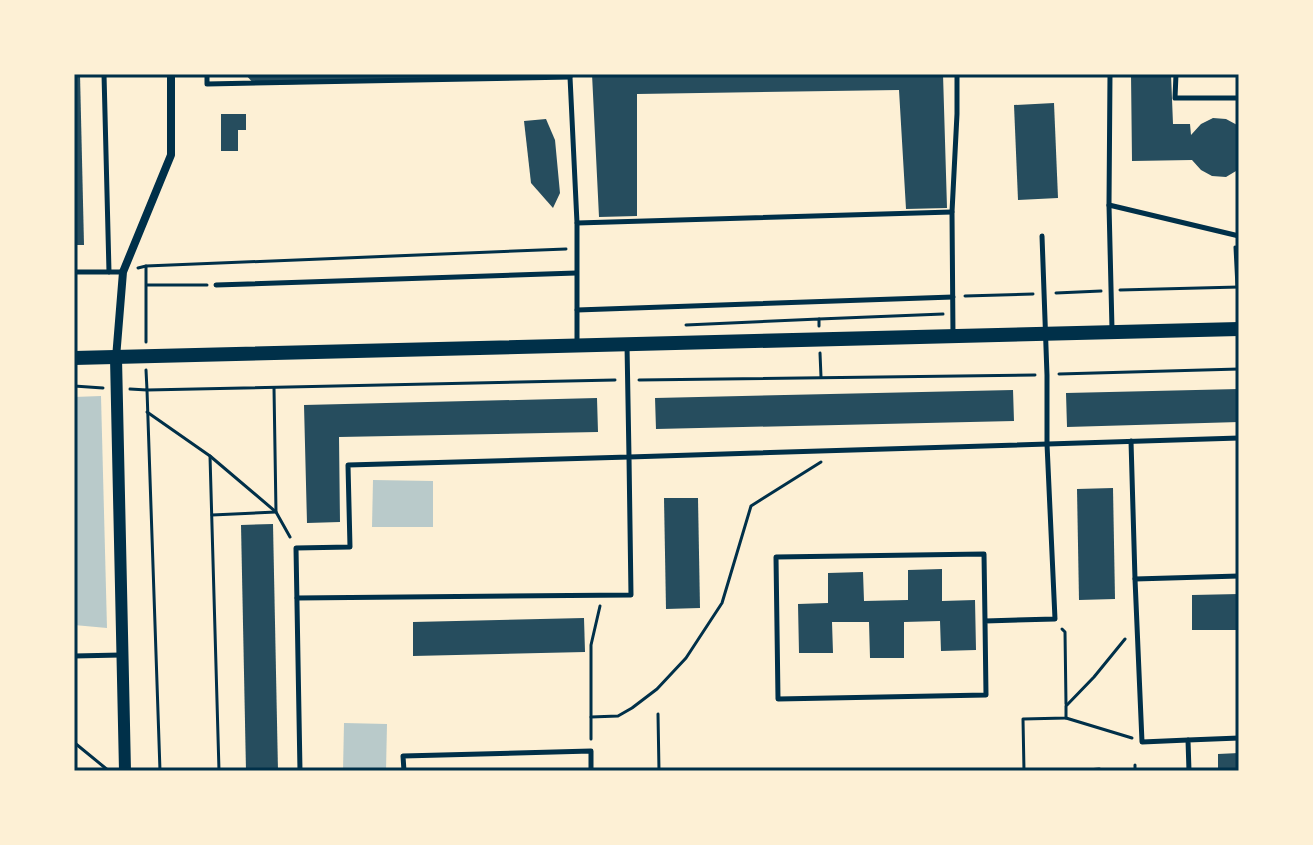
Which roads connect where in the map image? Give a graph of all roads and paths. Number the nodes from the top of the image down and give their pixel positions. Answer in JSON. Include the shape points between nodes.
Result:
{"nodes":[{"id":1,"x":104,"y":74,"type":"edge"},
{"id":2,"x":171,"y":74,"type":"edge"},
{"id":3,"x":207,"y":74,"type":"edge"},
{"id":4,"x":957,"y":74,"type":"edge"},
{"id":5,"x":1110,"y":74,"type":"edge"},
{"id":6,"x":1176,"y":74,"type":"edge"},
{"id":7,"x":568,"y":76,"type":"edge"},
{"id":8,"x":1239,"y":98,"type":"edge"},
{"id":9,"x":1109,"y":205,"type":"junction"},
{"id":10,"x":952,"y":212,"type":"junction"},
{"id":11,"x":577,"y":223,"type":"junction"},
{"id":12,"x":1042,"y":236,"type":"dead end"},
{"id":13,"x":1237,"y":236,"type":"edge"},
{"id":14,"x":576,"y":248,"type":"junction"},
{"id":15,"x":146,"y":266,"type":"junction"},
{"id":16,"x":74,"y":272,"type":"edge"},
{"id":17,"x":109,"y":272,"type":"junction"},
{"id":18,"x":123,"y":272,"type":"junction"},
{"id":19,"x":576,"y":273,"type":"junction"},
{"id":20,"x":147,"y":285,"type":"junction"},
{"id":21,"x":216,"y":285,"type":"joint"},
{"id":22,"x":1238,"y":287,"type":"edge"},
{"id":23,"x":1110,"y":291,"type":"junction"},
{"id":24,"x":1043,"y":293,"type":"junction"},
{"id":25,"x":953,"y":297,"type":"junction"},
{"id":26,"x":577,"y":310,"type":"junction"},
{"id":27,"x":953,"y":313,"type":"junction"},
{"id":28,"x":819,"y":319,"type":"dead end"},
{"id":29,"x":1239,"y":329,"type":"edge"},
{"id":30,"x":1112,"y":332,"type":"junction"},
{"id":31,"x":1045,"y":333,"type":"junction"},
{"id":32,"x":953,"y":337,"type":"junction"},
{"id":33,"x":627,"y":344,"type":"junction"},
{"id":34,"x":577,"y":345,"type":"junction"},
{"id":35,"x":146,"y":357,"type":"junction"},
{"id":36,"x":74,"y":358,"type":"edge"},
{"id":37,"x":116,"y":358,"type":"junction"},
{"id":38,"x":1239,"y":369,"type":"edge"},
{"id":39,"x":1047,"y":375,"type":"junction"},
{"id":40,"x":628,"y":380,"type":"junction"},
{"id":41,"x":274,"y":387,"type":"junction"},
{"id":42,"x":147,"y":390,"type":"junction"},
{"id":43,"x":147,"y":412,"type":"junction"},
{"id":44,"x":1239,"y":438,"type":"edge"},
{"id":45,"x":1131,"y":441,"type":"junction"},
{"id":46,"x":1047,"y":444,"type":"junction"},
{"id":47,"x":840,"y":451,"type":"junction"},
{"id":48,"x":210,"y":456,"type":"junction"},
{"id":49,"x":629,"y":457,"type":"junction"},
{"id":50,"x":276,"y":512,"type":"junction"},
{"id":51,"x":212,"y":515,"type":"junction"},
{"id":52,"x":296,"y":548,"type":"junction"},
{"id":53,"x":1239,"y":576,"type":"edge"},
{"id":54,"x":1135,"y":579,"type":"junction"},
{"id":55,"x":602,"y":596,"type":"junction"},
{"id":56,"x":297,"y":598,"type":"junction"},
{"id":57,"x":1055,"y":619,"type":"junction"},
{"id":58,"x":985,"y":621,"type":"junction"},
{"id":59,"x":1137,"y":624,"type":"junction"},
{"id":60,"x":122,"y":655,"type":"junction"},
{"id":61,"x":74,"y":656,"type":"edge"},
{"id":62,"x":1066,"y":706,"type":"junction"},
{"id":63,"x":658,"y":714,"type":"dead end"},
{"id":64,"x":591,"y":717,"type":"junction"},
{"id":65,"x":1066,"y":718,"type":"junction"},
{"id":66,"x":1239,"y":738,"type":"edge"},
{"id":67,"x":1188,"y":740,"type":"junction"},
{"id":68,"x":1142,"y":742,"type":"junction"},
{"id":69,"x":76,"y":744,"type":"dead end"},
{"id":70,"x":591,"y":751,"type":"junction"},
{"id":71,"x":109,"y":771,"type":"edge"},
{"id":72,"x":125,"y":771,"type":"edge"},
{"id":73,"x":160,"y":771,"type":"edge"},
{"id":74,"x":219,"y":771,"type":"edge"},
{"id":75,"x":300,"y":771,"type":"edge"},
{"id":76,"x":404,"y":771,"type":"edge"},
{"id":77,"x":591,"y":771,"type":"edge"},
{"id":78,"x":659,"y":771,"type":"edge"},
{"id":79,"x":1024,"y":771,"type":"edge"},
{"id":80,"x":1077,"y":771,"type":"edge"},
{"id":81,"x":1105,"y":771,"type":"edge"},
{"id":82,"x":1189,"y":771,"type":"edge"}],
"edges":[{"from":1,"to":17,"type":"lane"},
{"from":2,"to":18,"type":"street","via":[[171,155]]},
{"from":3,"to":7,"type":"lane","via":[[207,84]]},
{"from":4,"to":10,"type":"lane"},
{"from":5,"to":9,"type":"lane"},
{"from":6,"to":8,"type":"lane","via":[[1175,98]]},
{"from":7,"to":11,"type":"lane"},
{"from":9,"to":13,"type":"lane"},
{"from":9,"to":23,"type":"lane"},
{"from":10,"to":11,"type":"lane"},
{"from":10,"to":25,"type":"lane"},
{"from":11,"to":14,"type":"lane"},
{"from":12,"to":24,"type":"lane"},
{"from":13,"to":22,"type":"path"},
{"from":14,"to":15,"type":"path"},
{"from":14,"to":19,"type":"lane"},
{"from":15,"to":18,"type":"path"},
{"from":15,"to":20,"type":"path"},
{"from":16,"to":17,"type":"lane"},
{"from":17,"to":18,"type":"lane"},
{"from":18,"to":37,"type":"street"},
{"from":19,"to":21,"type":"lane"},
{"from":19,"to":26,"type":"lane"},
{"from":20,"to":21,"type":"path"},
{"from":20,"to":35,"type":"path"},
{"from":22,"to":23,"type":"path"},
{"from":23,"to":24,"type":"path"},
{"from":23,"to":30,"type":"lane"},
{"from":24,"to":25,"type":"path"},
{"from":24,"to":31,"type":"lane"},
{"from":25,"to":26,"type":"lane"},
{"from":25,"to":27,"type":"lane"},
{"from":26,"to":34,"type":"lane"},
{"from":27,"to":28,"type":"path"},
{"from":27,"to":32,"type":"lane"},
{"from":29,"to":30,"type":"main road"},
{"from":30,"to":31,"type":"main road"},
{"from":31,"to":32,"type":"main road"},
{"from":31,"to":39,"type":"lane"},
{"from":32,"to":33,"type":"main road"},
{"from":33,"to":34,"type":"main road"},
{"from":33,"to":40,"type":"lane"},
{"from":34,"to":35,"type":"main road"},
{"from":35,"to":37,"type":"main road"},
{"from":35,"to":42,"type":"path"},
{"from":36,"to":37,"type":"main road"},
{"from":37,"to":60,"type":"street"},
{"from":38,"to":39,"type":"path"},
{"from":39,"to":40,"type":"path"},
{"from":39,"to":46,"type":"lane"},
{"from":40,"to":41,"type":"path"},
{"from":40,"to":49,"type":"lane"},
{"from":41,"to":42,"type":"path"},
{"from":41,"to":50,"type":"path"},
{"from":42,"to":43,"type":"path"},
{"from":43,"to":48,"type":"path"},
{"from":43,"to":73,"type":"path"},
{"from":44,"to":45,"type":"lane"},
{"from":45,"to":46,"type":"lane"},
{"from":45,"to":54,"type":"lane"},
{"from":46,"to":47,"type":"lane"},
{"from":46,"to":57,"type":"lane"},
{"from":47,"to":49,"type":"lane"},
{"from":47,"to":64,"type":"path","via":[[751,506],[722,603],[686,658],[657,689],[618,716]]},
{"from":48,"to":50,"type":"path"},
{"from":48,"to":51,"type":"path"},
{"from":49,"to":52,"type":"lane","via":[[348,465],[350,547]]},
{"from":49,"to":55,"type":"lane","via":[[631,595]]},
{"from":50,"to":51,"type":"path"},
{"from":50,"to":52,"type":"path"},
{"from":51,"to":74,"type":"path"},
{"from":52,"to":56,"type":"lane"},
{"from":53,"to":54,"type":"lane"},
{"from":54,"to":59,"type":"lane"},
{"from":55,"to":56,"type":"lane"},
{"from":55,"to":64,"type":"path","via":[[591,645]]},
{"from":56,"to":75,"type":"lane"},
{"from":57,"to":58,"type":"lane"},
{"from":57,"to":62,"type":"path","via":[[1065,632]]},
{"from":58,"to":58,"type":"lane","via":[[986,695],[778,699],[776,557],[984,554]]},
{"from":59,"to":62,"type":"path"},
{"from":59,"to":68,"type":"lane"},
{"from":60,"to":61,"type":"lane"},
{"from":60,"to":72,"type":"street"},
{"from":62,"to":65,"type":"path"},
{"from":63,"to":78,"type":"path"},
{"from":64,"to":70,"type":"path"},
{"from":65,"to":68,"type":"path"},
{"from":65,"to":79,"type":"path","via":[[1023,719]]},
{"from":66,"to":67,"type":"lane"},
{"from":67,"to":68,"type":"lane"},
{"from":67,"to":82,"type":"lane"},
{"from":69,"to":71,"type":"path"},
{"from":70,"to":76,"type":"lane","via":[[403,756]]},
{"from":70,"to":77,"type":"lane"},
{"from":80,"to":81,"type":"path"}]}
